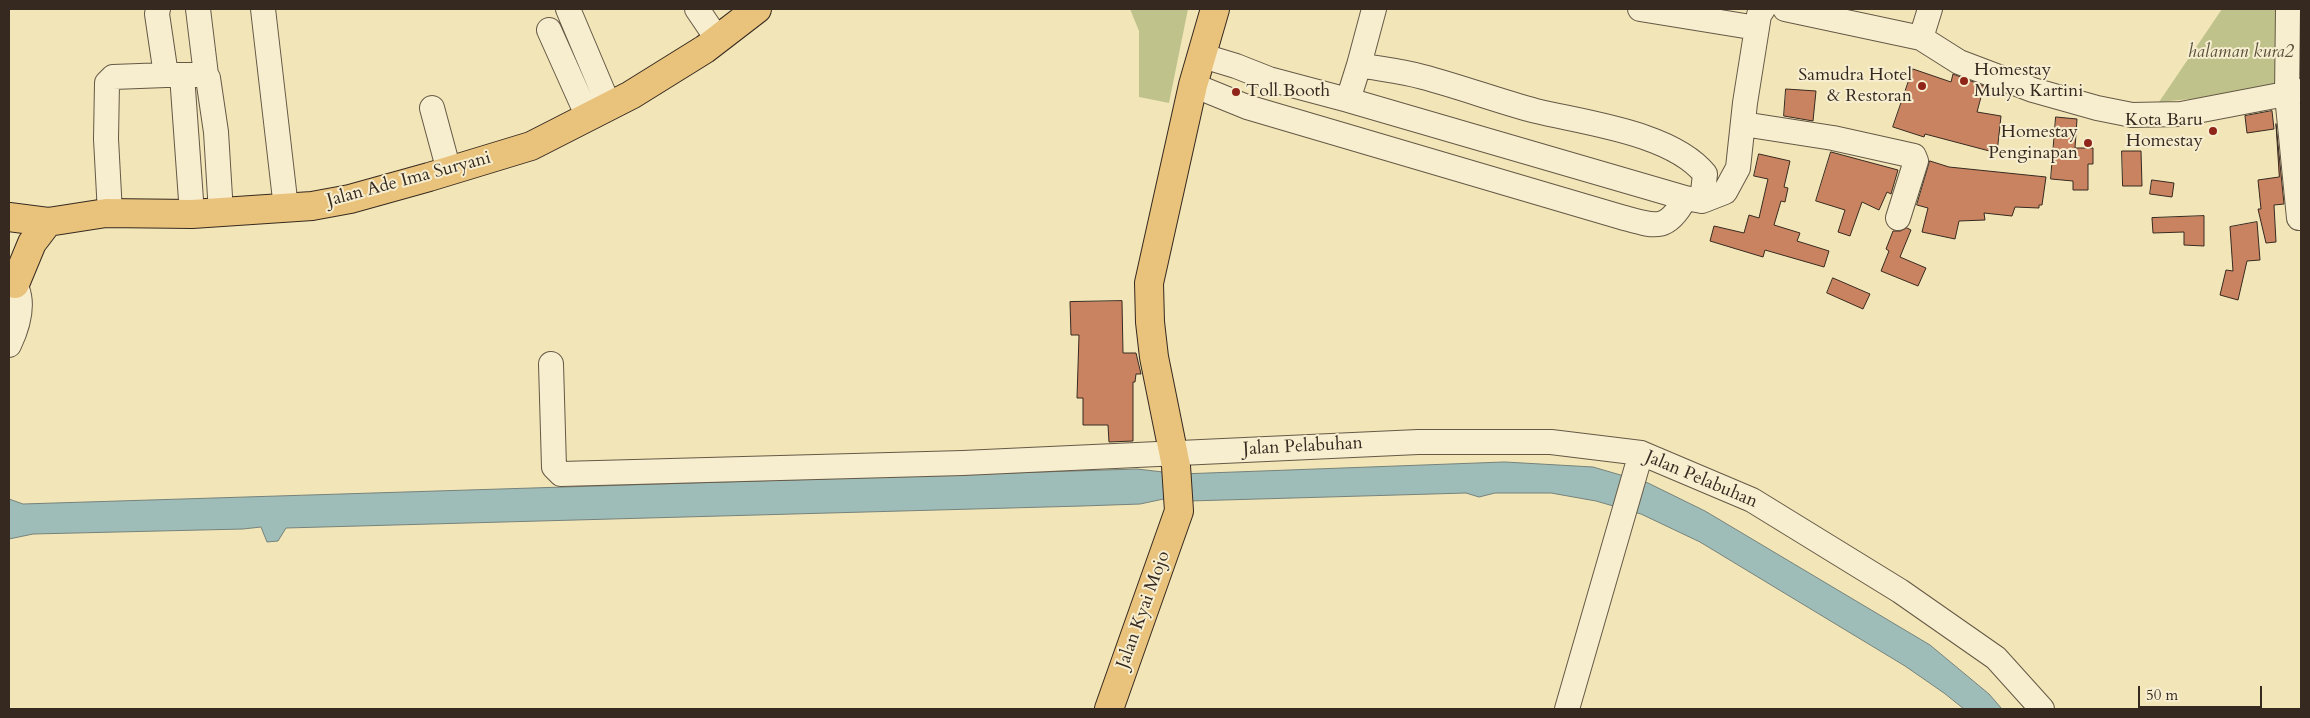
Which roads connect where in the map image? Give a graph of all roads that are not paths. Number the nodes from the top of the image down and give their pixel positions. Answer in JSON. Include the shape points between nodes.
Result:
{"nodes":[{"id":1,"x":158,"y":9,"type":"edge"},
{"id":2,"x":198,"y":9,"type":"edge"},
{"id":3,"x":263,"y":9,"type":"edge"},
{"id":4,"x":568,"y":9,"type":"edge"},
{"id":5,"x":696,"y":9,"type":"edge"},
{"id":6,"x":1215,"y":9,"type":"edge"},
{"id":7,"x":1374,"y":9,"type":"edge"},
{"id":8,"x":1640,"y":9,"type":"edge"},
{"id":9,"x":1785,"y":9,"type":"edge"},
{"id":10,"x":1930,"y":9,"type":"edge"},
{"id":11,"x":2288,"y":9,"type":"edge"},
{"id":12,"x":757,"y":13,"type":"edge"},
{"id":13,"x":1760,"y":18,"type":"edge"},
{"id":14,"x":549,"y":30,"type":"dead end"},
{"id":15,"x":1921,"y":38,"type":"junction"},
{"id":16,"x":718,"y":40,"type":"junction"},
{"id":17,"x":1203,"y":56,"type":"junction"},
{"id":18,"x":1359,"y":65,"type":"junction"},
{"id":19,"x":174,"y":75,"type":"junction"},
{"id":20,"x":206,"y":75,"type":"junction"},
{"id":21,"x":1193,"y":85,"type":"junction"},
{"id":22,"x":2294,"y":93,"type":"edge"},
{"id":23,"x":1348,"y":100,"type":"junction"},
{"id":24,"x":432,"y":108,"type":"dead end"},
{"id":25,"x":599,"y":111,"type":"junction"},
{"id":26,"x":1743,"y":124,"type":"junction"},
{"id":27,"x":449,"y":171,"type":"junction"},
{"id":28,"x":1693,"y":200,"type":"junction"},
{"id":29,"x":286,"y":208,"type":"junction"},
{"id":30,"x":110,"y":213,"type":"junction"},
{"id":31,"x":221,"y":213,"type":"junction"},
{"id":32,"x":192,"y":214,"type":"junction"},
{"id":33,"x":9,"y":217,"type":"edge"},
{"id":34,"x":1898,"y":218,"type":"dead end"},
{"id":35,"x":2301,"y":218,"type":"edge"},
{"id":36,"x":48,"y":222,"type":"junction"},
{"id":37,"x":12,"y":280,"type":"edge"},
{"id":38,"x":9,"y":345,"type":"edge"},
{"id":39,"x":552,"y":364,"type":"dead end"},
{"id":40,"x":1175,"y":459,"type":"junction"},
{"id":41,"x":1638,"y":464,"type":"junction"},
{"id":42,"x":1109,"y":709,"type":"edge"},
{"id":43,"x":1567,"y":709,"type":"edge"},
{"id":44,"x":2042,"y":709,"type":"edge"}],
"edges":[{"from":1,"to":19,"type":"street"},
{"from":2,"to":20,"type":"street"},
{"from":3,"to":29,"type":"street"},
{"from":4,"to":25,"type":"street"},
{"from":5,"to":16,"type":"street"},
{"from":6,"to":17,"type":"main road"},
{"from":7,"to":18,"type":"street"},
{"from":8,"to":13,"type":"street"},
{"from":9,"to":15,"type":"street"},
{"from":10,"to":15,"type":"street"},
{"from":11,"to":22,"type":"street"},
{"from":12,"to":16,"type":"main road","name":"Jalan Ade Ima Suryani"},
{"from":13,"to":26,"type":"street"},
{"from":14,"to":25,"type":"street"},
{"from":15,"to":22,"type":"street","via":[[1959,62],[2033,90],[2132,115],[2180,114]]},
{"from":16,"to":25,"type":"main road","name":"Jalan Ade Ima Suryani","via":[[631,95]]},
{"from":17,"to":21,"type":"main road"},
{"from":17,"to":23,"type":"street","via":[[1269,79]]},
{"from":18,"to":23,"type":"street"},
{"from":18,"to":28,"type":"street","via":[[1422,76],[1536,111],[1608,126],[1666,146],[1693,160],[1705,174]]},
{"from":19,"to":20,"type":"street"},
{"from":19,"to":30,"type":"street","via":[[113,77],[107,83]]},
{"from":19,"to":32,"type":"street"},
{"from":20,"to":31,"type":"street","via":[[215,123]]},
{"from":21,"to":28,"type":"street","via":[[1247,107],[1654,226],[1668,222]]},
{"from":21,"to":40,"type":"main road","via":[[1149,283],[1154,357]]},
{"from":22,"to":35,"type":"street"},
{"from":23,"to":28,"type":"street"},
{"from":24,"to":27,"type":"street"},
{"from":25,"to":27,"type":"main road","name":"Jalan Ade Ima Suryani","via":[[531,146]]},
{"from":26,"to":28,"type":"street","via":[[1738,168],[1725,192]]},
{"from":26,"to":34,"type":"street","via":[[1833,138],[1914,156],[1916,161]]},
{"from":27,"to":29,"type":"main road","name":"Jalan Ade Ima Suryani","via":[[350,199]]},
{"from":29,"to":31,"type":"main road","name":"Jalan Ade Ima Suryani"},
{"from":30,"to":32,"type":"main road","name":"Jalan Ade Ima Suryani"},
{"from":30,"to":36,"type":"main road","name":"Jalan Ade Ima Suryani"},
{"from":31,"to":32,"type":"main road","name":"Jalan Ade Ima Suryani"},
{"from":33,"to":36,"type":"main road","name":"Jalan Ade Ima Suryani"},
{"from":36,"to":37,"type":"main road","via":[[32,243]]},
{"from":37,"to":38,"type":"street","via":[[20,294],[21,306]]},
{"from":39,"to":40,"type":"street","name":"Jalan Pelabuhan","via":[[554,467],[561,474]]},
{"from":40,"to":41,"type":"street","name":"Jalan Pelabuhan","via":[[1427,442],[1551,442]]},
{"from":40,"to":42,"type":"main road","name":"Jalan Kyai Mojo","via":[[1179,511]]},
{"from":41,"to":43,"type":"street"},
{"from":41,"to":44,"type":"street","name":"Jalan Pelabuhan","via":[[1752,500],[1900,591],[1996,658]]}]}
